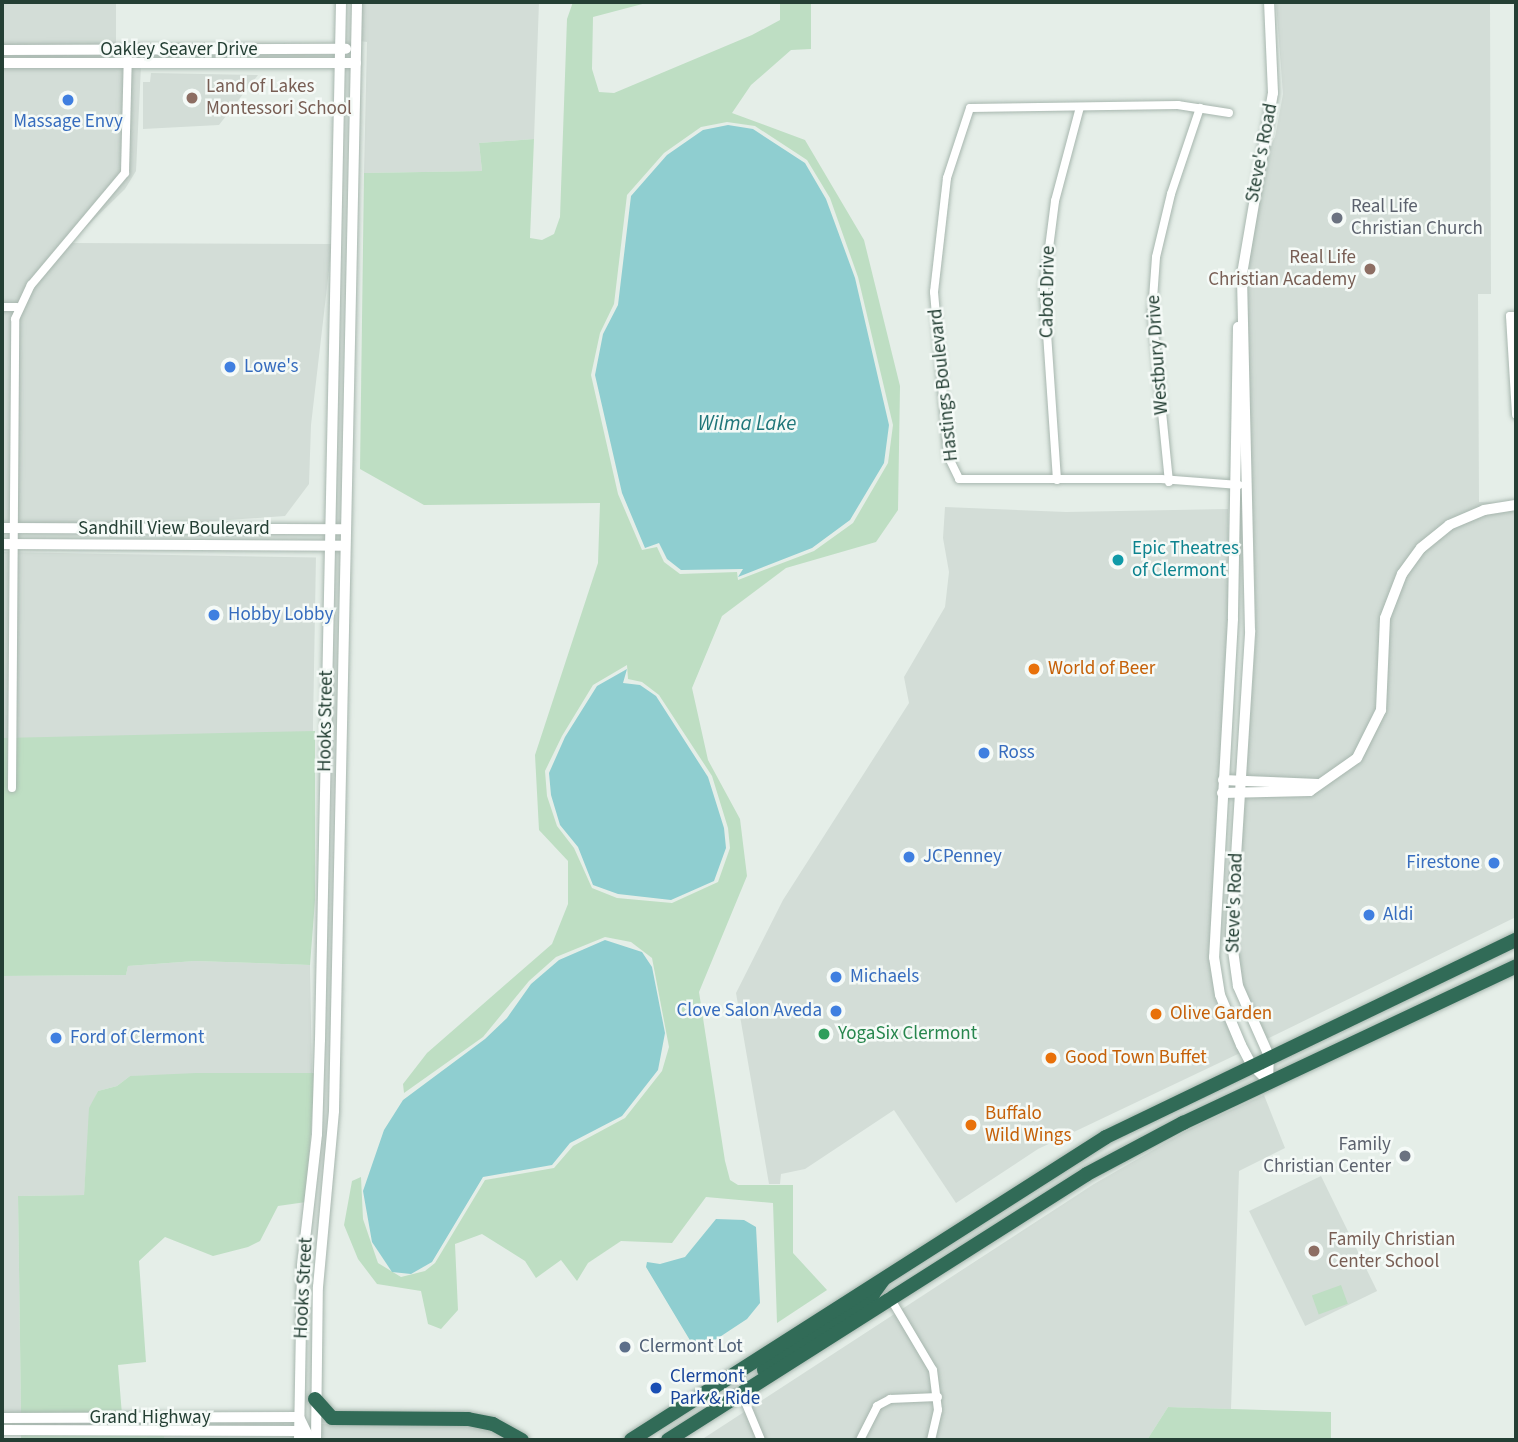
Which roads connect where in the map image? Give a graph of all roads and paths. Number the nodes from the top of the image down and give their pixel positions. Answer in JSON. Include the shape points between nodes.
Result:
{"nodes":[{"id":1,"x":341,"y":2,"type":"edge"},
{"id":2,"x":357,"y":2,"type":"edge"},
{"id":3,"x":1269,"y":2,"type":"edge"},
{"id":4,"x":356,"y":49,"type":"junction"},
{"id":5,"x":2,"y":50,"type":"edge"},
{"id":6,"x":128,"y":50,"type":"junction"},
{"id":7,"x":220,"y":50,"type":"junction"},
{"id":8,"x":340,"y":50,"type":"junction"},
{"id":9,"x":128,"y":62,"type":"junction"},
{"id":10,"x":220,"y":62,"type":"junction"},
{"id":11,"x":340,"y":62,"type":"junction"},
{"id":12,"x":2,"y":63,"type":"edge"},
{"id":13,"x":356,"y":63,"type":"junction"},
{"id":14,"x":1080,"y":107,"type":"junction"},
{"id":15,"x":1200,"y":107,"type":"junction"},
{"id":16,"x":1229,"y":113,"type":"dead end"},
{"id":17,"x":337,"y":255,"type":"junction"},
{"id":18,"x":352,"y":255,"type":"junction"},
{"id":19,"x":1242,"y":303,"type":"junction"},
{"id":20,"x":2,"y":307,"type":"edge"},
{"id":21,"x":17,"y":307,"type":"junction"},
{"id":22,"x":1516,"y":316,"type":"edge"},
{"id":23,"x":1516,"y":415,"type":"edge"},
{"id":24,"x":1057,"y":480,"type":"junction"},
{"id":25,"x":1169,"y":482,"type":"junction"},
{"id":26,"x":1233,"y":485,"type":"junction"},
{"id":27,"x":1249,"y":485,"type":"junction"},
{"id":28,"x":1516,"y":505,"type":"edge"},
{"id":29,"x":7,"y":528,"type":"edge"},
{"id":30,"x":160,"y":529,"type":"junction"},
{"id":31,"x":329,"y":529,"type":"junction"},
{"id":32,"x":346,"y":529,"type":"junction"},
{"id":33,"x":7,"y":544,"type":"edge"},
{"id":34,"x":160,"y":544,"type":"junction"},
{"id":35,"x":329,"y":545,"type":"junction"},
{"id":36,"x":345,"y":546,"type":"junction"},
{"id":37,"x":1223,"y":780,"type":"junction"},
{"id":38,"x":1241,"y":781,"type":"junction"},
{"id":39,"x":1318,"y":785,"type":"junction"},
{"id":40,"x":12,"y":788,"type":"dead end"},
{"id":41,"x":1222,"y":793,"type":"junction"},
{"id":42,"x":1241,"y":794,"type":"junction"},
{"id":43,"x":324,"y":815,"type":"junction"},
{"id":44,"x":341,"y":815,"type":"junction"},
{"id":45,"x":1516,"y":940,"type":"edge"},
{"id":46,"x":1516,"y":966,"type":"edge"},
{"id":47,"x":1269,"y":1056,"type":"junction"},
{"id":48,"x":1251,"y":1064,"type":"junction"},
{"id":49,"x":1268,"y":1082,"type":"junction"},
{"id":50,"x":1040,"y":1175,"type":"junction"},
{"id":51,"x":884,"y":1275,"type":"junction"},
{"id":52,"x":889,"y":1296,"type":"junction"},
{"id":53,"x":744,"y":1391,"type":"junction"},
{"id":54,"x":938,"y":1397,"type":"junction"},
{"id":55,"x":316,"y":1399,"type":"junction"},
{"id":56,"x":693,"y":1400,"type":"junction"},
{"id":57,"x":2,"y":1418,"type":"edge"},
{"id":58,"x":300,"y":1428,"type":"edge"},
{"id":59,"x":2,"y":1430,"type":"edge"},
{"id":60,"x":670,"y":1439,"type":"edge"},
{"id":61,"x":310,"y":1440,"type":"edge"},
{"id":62,"x":316,"y":1440,"type":"edge"},
{"id":63,"x":522,"y":1440,"type":"edge"},
{"id":64,"x":631,"y":1440,"type":"edge"},
{"id":65,"x":761,"y":1440,"type":"edge"},
{"id":66,"x":860,"y":1440,"type":"edge"},
{"id":67,"x":931,"y":1440,"type":"edge"}],
"edges":[{"from":1,"to":8,"type":"street","name":"Hooks Street"},
{"from":2,"to":4,"type":"street","name":"Hooks Street"},
{"from":3,"to":19,"type":"street","name":"Steve's Road","via":[[1273,93],[1250,216]]},
{"from":4,"to":8,"type":"street","name":"Oakley Seaver Drive"},
{"from":4,"to":13,"type":"street","name":"Hooks Street"},
{"from":5,"to":6,"type":"street","name":"Oakley Seaver Drive"},
{"from":6,"to":7,"type":"street","name":"Oakley Seaver Drive"},
{"from":6,"to":9,"type":"street"},
{"from":7,"to":8,"type":"street","name":"Oakley Seaver Drive"},
{"from":7,"to":10,"type":"street"},
{"from":8,"to":11,"type":"street","name":"Hooks Street"},
{"from":9,"to":10,"type":"street","name":"Oakley Seaver Drive"},
{"from":9,"to":12,"type":"street","name":"Oakley Seaver Drive"},
{"from":9,"to":21,"type":"street","via":[[124,173]]},
{"from":10,"to":11,"type":"street","name":"Oakley Seaver Drive"},
{"from":11,"to":13,"type":"street","name":"Oakley Seaver Drive"},
{"from":11,"to":17,"type":"street","name":"Hooks Street"},
{"from":13,"to":18,"type":"street","name":"Hooks Street"},
{"from":14,"to":15,"type":"street"},
{"from":14,"to":24,"type":"street","name":"Cabot Drive","via":[[1055,201],[1044,287]]},
{"from":14,"to":24,"type":"street","name":"Hastings Boulevard","via":[[975,106],[964,117],[936,243],[936,351],[948,456],[959,479]]},
{"from":15,"to":16,"type":"street"},
{"from":15,"to":25,"type":"street","name":"Westbury Drive","via":[[1156,257],[1152,313]]},
{"from":17,"to":18,"type":"street"},
{"from":17,"to":31,"type":"street","name":"Hooks Street"},
{"from":18,"to":32,"type":"street","name":"Hooks Street"},
{"from":19,"to":26,"type":"street","name":"Steve's Road"},
{"from":19,"to":27,"type":"street","name":"Steve's Road"},
{"from":20,"to":21,"type":"street"},
{"from":21,"to":29,"type":"street"},
{"from":22,"to":23,"type":"street","via":[[1510,316]]},
{"from":24,"to":25,"type":"street","name":"Hastings Boulevard"},
{"from":25,"to":26,"type":"street","name":"Hastings Boulevard"},
{"from":26,"to":27,"type":"street","name":"Hastings Boulevard"},
{"from":26,"to":37,"type":"street","name":"Steve's Road","via":[[1233,619]]},
{"from":27,"to":38,"type":"street","name":"Steve's Road","via":[[1250,631]]},
{"from":28,"to":39,"type":"street","via":[[1484,510],[1449,526],[1411,560],[1395,586],[1385,618],[1377,723],[1357,758]]},
{"from":29,"to":30,"type":"street","name":"Sandhill View Boulevard"},
{"from":29,"to":33,"type":"street"},
{"from":30,"to":31,"type":"street","name":"Sandhill View Boulevard"},
{"from":30,"to":34,"type":"street"},
{"from":31,"to":32,"type":"street","name":"Sandhill View Boulevard"},
{"from":31,"to":35,"type":"street","name":"Hooks Street"},
{"from":32,"to":36,"type":"street","name":"Hooks Street"},
{"from":33,"to":34,"type":"street","name":"Sandhill View Boulevard"},
{"from":33,"to":40,"type":"street"},
{"from":34,"to":35,"type":"street","name":"Sandhill View Boulevard"},
{"from":35,"to":36,"type":"street","name":"Sandhill View Boulevard"},
{"from":35,"to":43,"type":"street","name":"Hooks Street"},
{"from":36,"to":44,"type":"street","name":"Hooks Street"},
{"from":37,"to":38,"type":"street"},
{"from":37,"to":41,"type":"street","name":"Steve's Road"},
{"from":38,"to":39,"type":"street"},
{"from":38,"to":42,"type":"street","name":"Steve's Road"},
{"from":39,"to":42,"type":"street","via":[[1294,794]]},
{"from":41,"to":42,"type":"street"},
{"from":41,"to":48,"type":"street","name":"Steve's Road","via":[[1214,957],[1220,995]]},
{"from":42,"to":47,"type":"street","name":"Steve's Road","via":[[1232,954],[1241,994]]},
{"from":43,"to":44,"type":"street"},
{"from":43,"to":58,"type":"street","name":"Hooks Street","via":[[317,1134],[302,1266]]},
{"from":44,"to":55,"type":"street","name":"Hooks Street","via":[[334,1111],[317,1287]]},
{"from":45,"to":47,"type":"highway"},
{"from":46,"to":49,"type":"highway"},
{"from":47,"to":48,"type":"highway"},
{"from":47,"to":49,"type":"street","name":"Steve's Road"},
{"from":48,"to":49,"type":"street","name":"Steve's Road"},
{"from":48,"to":50,"type":"highway"},
{"from":49,"to":52,"type":"highway","via":[[1087,1174]]},
{"from":50,"to":51,"type":"highway"},
{"from":50,"to":52,"type":"highway","via":[[1006,1207],[905,1273]]},
{"from":51,"to":53,"type":"highway","via":[[873,1294],[776,1357]]},
{"from":51,"to":56,"type":"highway"},
{"from":52,"to":53,"type":"highway"},
{"from":52,"to":54,"type":"street","via":[[928,1357]]},
{"from":53,"to":60,"type":"highway"},
{"from":53,"to":65,"type":"street"},
{"from":54,"to":66,"type":"street","via":[[890,1399],[877,1406]]},
{"from":54,"to":67,"type":"street"},
{"from":55,"to":58,"type":"street"},
{"from":55,"to":62,"type":"street","name":"Hooks Street"},
{"from":55,"to":63,"type":"highway","via":[[332,1418],[468,1419],[493,1424]]},
{"from":56,"to":60,"type":"highway"},
{"from":56,"to":64,"type":"highway"},
{"from":57,"to":58,"type":"street","name":"Grand Highway"},
{"from":58,"to":59,"type":"street","name":"Grand Highway"},
{"from":58,"to":61,"type":"street"}]}
